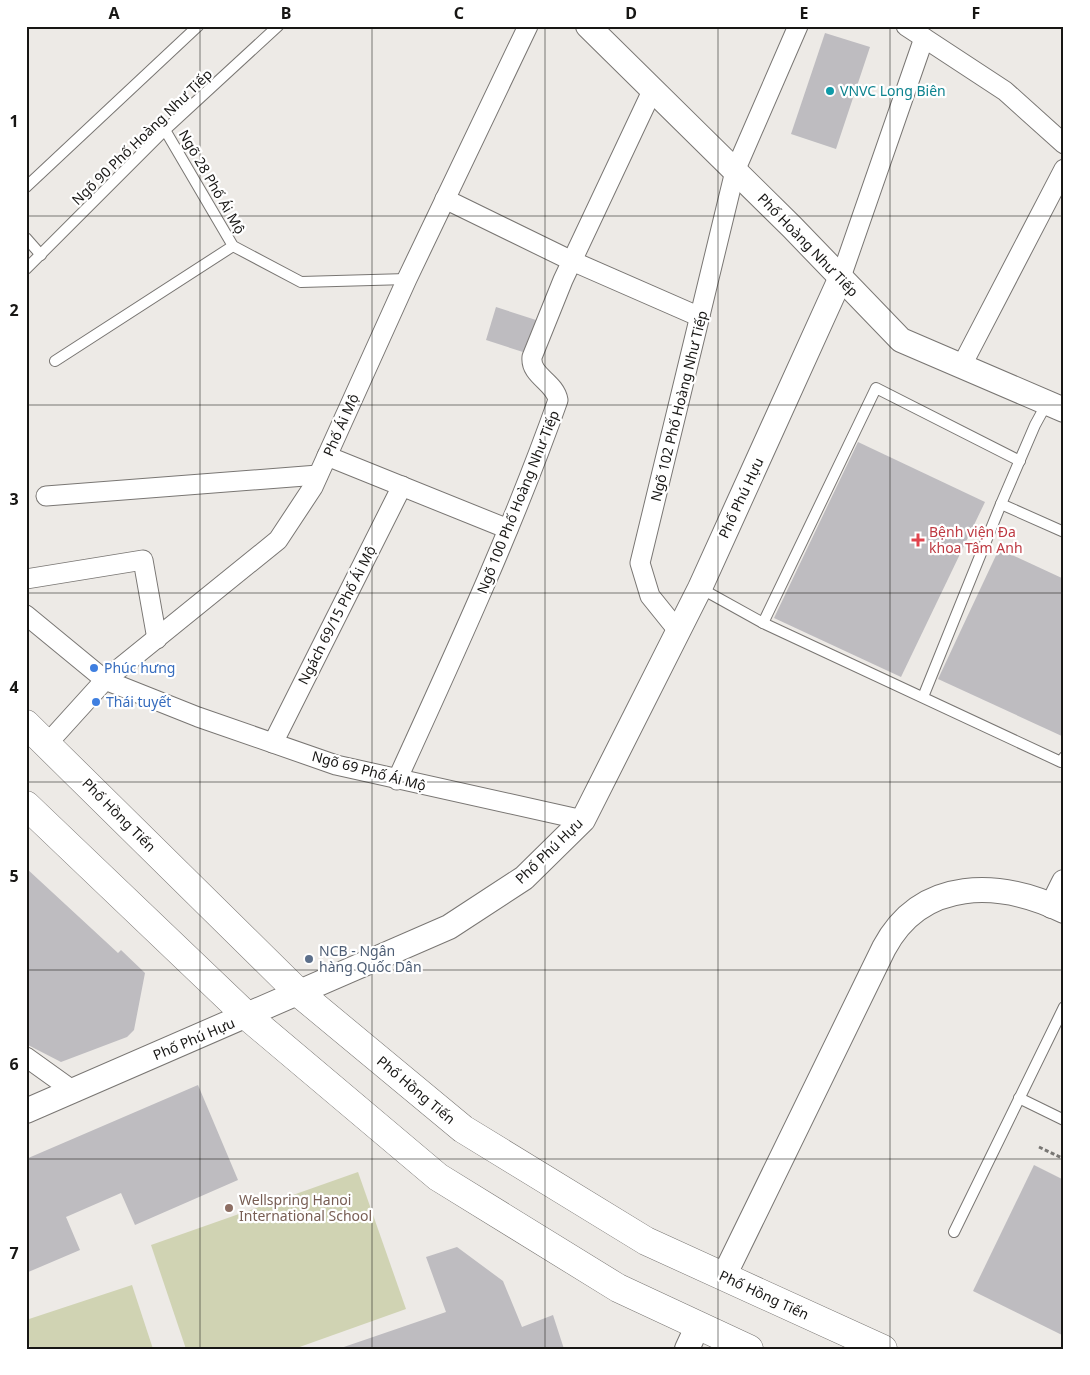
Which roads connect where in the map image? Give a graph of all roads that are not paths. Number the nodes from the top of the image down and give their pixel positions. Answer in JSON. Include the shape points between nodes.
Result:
{"nodes":[{"id":1,"x":198,"y":26,"type":"edge"},
{"id":2,"x":278,"y":26,"type":"edge"},
{"id":3,"x":528,"y":26,"type":"edge"},
{"id":4,"x":798,"y":26,"type":"edge"},
{"id":5,"x":906,"y":26,"type":"edge"},
{"id":6,"x":590,"y":27,"type":"edge"},
{"id":7,"x":924,"y":38,"type":"junction"},
{"id":8,"x":652,"y":91,"type":"junction"},
{"id":9,"x":166,"y":130,"type":"junction"},
{"id":10,"x":1064,"y":144,"type":"edge"},
{"id":11,"x":1064,"y":169,"type":"edge"},
{"id":12,"x":735,"y":171,"type":"junction"},
{"id":13,"x":26,"y":187,"type":"edge"},
{"id":14,"x":445,"y":199,"type":"junction"},
{"id":15,"x":26,"y":238,"type":"edge"},
{"id":16,"x":233,"y":246,"type":"junction"},
{"id":17,"x":41,"y":255,"type":"junction"},
{"id":18,"x":572,"y":261,"type":"junction"},
{"id":19,"x":26,"y":269,"type":"edge"},
{"id":20,"x":840,"y":277,"type":"junction"},
{"id":21,"x":407,"y":279,"type":"junction"},
{"id":22,"x":700,"y":317,"type":"junction"},
{"id":23,"x":55,"y":361,"type":"dead end"},
{"id":24,"x":962,"y":365,"type":"junction"},
{"id":25,"x":1056,"y":406,"type":"edge"},
{"id":26,"x":327,"y":456,"type":"junction"},
{"id":27,"x":1020,"y":461,"type":"junction"},
{"id":28,"x":318,"y":476,"type":"junction"},
{"id":29,"x":402,"y":486,"type":"junction"},
{"id":30,"x":46,"y":496,"type":"dead end"},
{"id":31,"x":1001,"y":504,"type":"junction"},
{"id":32,"x":508,"y":529,"type":"junction"},
{"id":33,"x":1064,"y":532,"type":"edge"},
{"id":34,"x":26,"y":579,"type":"edge"},
{"id":35,"x":700,"y":588,"type":"junction"},
{"id":36,"x":26,"y":616,"type":"edge"},
{"id":37,"x":764,"y":624,"type":"junction"},
{"id":38,"x":679,"y":632,"type":"junction"},
{"id":39,"x":157,"y":639,"type":"junction"},
{"id":40,"x":105,"y":680,"type":"junction"},
{"id":41,"x":923,"y":697,"type":"junction"},
{"id":42,"x":26,"y":724,"type":"edge"},
{"id":43,"x":273,"y":743,"type":"junction"},
{"id":44,"x":46,"y":744,"type":"junction"},
{"id":45,"x":1064,"y":757,"type":"edge"},
{"id":46,"x":397,"y":780,"type":"junction"},
{"id":47,"x":26,"y":805,"type":"edge"},
{"id":48,"x":583,"y":820,"type":"junction"},
{"id":49,"x":1064,"y":882,"type":"edge"},
{"id":50,"x":1058,"y":908,"type":"edge"},
{"id":51,"x":299,"y":993,"type":"junction"},
{"id":52,"x":1064,"y":1007,"type":"edge"},
{"id":53,"x":247,"y":1016,"type":"junction"},
{"id":54,"x":26,"y":1057,"type":"edge"},
{"id":55,"x":72,"y":1090,"type":"junction"},
{"id":56,"x":1019,"y":1098,"type":"junction"},
{"id":57,"x":26,"y":1111,"type":"edge"},
{"id":58,"x":1064,"y":1120,"type":"edge"},
{"id":59,"x":954,"y":1232,"type":"dead end"},
{"id":60,"x":724,"y":1276,"type":"junction"},
{"id":61,"x":692,"y":1337,"type":"edge"},
{"id":62,"x":749,"y":1349,"type":"edge"},
{"id":63,"x":882,"y":1349,"type":"edge"}],
"edges":[{"from":1,"to":13,"type":"lane"},
{"from":2,"to":9,"type":"lane","name":"Ngõ 90 Phố Hoàng Như Tiếp"},
{"from":3,"to":14,"type":"street","name":"Phố Ái Mộ"},
{"from":4,"to":12,"type":"street","name":"Ngõ 102 Phố Hoàng Như Tiếp"},
{"from":5,"to":7,"type":"street"},
{"from":6,"to":8,"type":"street","name":"Phố Hoàng Như Tiếp"},
{"from":7,"to":10,"type":"street","via":[[1005,91]]},
{"from":7,"to":20,"type":"street"},
{"from":8,"to":12,"type":"street","name":"Phố Hoàng Như Tiếp"},
{"from":8,"to":18,"type":"street","name":"Ngõ 100 Phố Hoàng Như Tiếp"},
{"from":9,"to":16,"type":"lane","name":"Ngõ 28 Phố Ái Mộ"},
{"from":9,"to":17,"type":"lane","name":"Ngõ 90 Phố Hoàng Như Tiếp"},
{"from":11,"to":24,"type":"street"},
{"from":12,"to":20,"type":"street","name":"Phố Hoàng Như Tiếp"},
{"from":12,"to":22,"type":"street","name":"Ngõ 102 Phố Hoàng Như Tiếp"},
{"from":14,"to":18,"type":"street"},
{"from":14,"to":21,"type":"street","name":"Phố Ái Mộ"},
{"from":15,"to":17,"type":"lane"},
{"from":16,"to":21,"type":"lane","name":"Ngõ 28 Phố Ái Mộ","via":[[300,282]]},
{"from":16,"to":23,"type":"lane"},
{"from":17,"to":19,"type":"lane","name":"Ngõ 90 Phố Hoàng Như Tiếp"},
{"from":18,"to":22,"type":"street"},
{"from":18,"to":32,"type":"street","name":"Ngõ 100 Phố Hoàng Như Tiếp","via":[[532,362],[534,369],[553,387],[558,400]]},
{"from":20,"to":24,"type":"street","name":"Phố Hoàng Như Tiếp","via":[[901,340]]},
{"from":20,"to":35,"type":"street","name":"Phố Phú Hựu"},
{"from":21,"to":26,"type":"street","name":"Phố Ái Mộ"},
{"from":22,"to":38,"type":"street","name":"Ngõ 102 Phố Hoàng Như Tiếp","via":[[640,563],[650,596]]},
{"from":24,"to":25,"type":"street","name":"Phố Hoàng Như Tiếp"},
{"from":25,"to":27,"type":"lane","via":[[1035,425]]},
{"from":26,"to":28,"type":"street","name":"Phố Ái Mộ"},
{"from":26,"to":29,"type":"street"},
{"from":27,"to":31,"type":"lane"},
{"from":27,"to":37,"type":"lane","via":[[876,388]]},
{"from":28,"to":30,"type":"street"},
{"from":28,"to":39,"type":"street","name":"Phố Ái Mộ","via":[[278,540]]},
{"from":29,"to":32,"type":"street"},
{"from":29,"to":43,"type":"street","name":"Ngách 69/15 Phố Ái Mộ"},
{"from":31,"to":33,"type":"lane"},
{"from":31,"to":41,"type":"lane"},
{"from":32,"to":46,"type":"street","name":"Ngõ 100 Phố Hoàng Như Tiếp","via":[[481,597]]},
{"from":34,"to":39,"type":"street","via":[[143,560]]},
{"from":35,"to":37,"type":"lane"},
{"from":35,"to":38,"type":"street","name":"Phố Phú Hựu"},
{"from":36,"to":40,"type":"street","name":"Ngõ 69 Phố Ái Mộ"},
{"from":37,"to":41,"type":"lane"},
{"from":38,"to":48,"type":"street","name":"Phố Phú Hựu"},
{"from":39,"to":40,"type":"street","name":"Phố Ái Mộ"},
{"from":40,"to":43,"type":"street","name":"Ngõ 69 Phố Ái Mộ"},
{"from":40,"to":44,"type":"street","name":"Phố Ái Mộ"},
{"from":41,"to":45,"type":"lane","via":[[1061,762]]},
{"from":42,"to":44,"type":"main road","name":"Phố Hồng Tiến"},
{"from":43,"to":46,"type":"street","name":"Ngõ 69 Phố Ái Mộ","via":[[336,766]]},
{"from":44,"to":51,"type":"main road","name":"Phố Hồng Tiến"},
{"from":46,"to":48,"type":"street","name":"Ngõ 69 Phố Ái Mộ"},
{"from":47,"to":53,"type":"main road"},
{"from":48,"to":51,"type":"street","name":"Phố Phú Hựu","via":[[524,878],[449,927]]},
{"from":49,"to":50,"type":"street"},
{"from":50,"to":60,"type":"street","via":[[1036,898],[999,890],[966,891],[935,899],[900,924],[884,948]]},
{"from":51,"to":53,"type":"street","name":"Phố Phú Hựu"},
{"from":51,"to":60,"type":"main road","name":"Phố Hồng Tiến","via":[[463,1130],[646,1241]]},
{"from":52,"to":56,"type":"lane"},
{"from":53,"to":55,"type":"street","name":"Phố Phú Hựu"},
{"from":53,"to":61,"type":"main road","via":[[438,1178]]},
{"from":54,"to":55,"type":"street"},
{"from":55,"to":57,"type":"street","name":"Phố Phú Hựu"},
{"from":56,"to":58,"type":"lane"},
{"from":56,"to":59,"type":"lane"},
{"from":60,"to":63,"type":"main road","name":"Phố Hồng Tiến"},
{"from":61,"to":62,"type":"main road"}]}
